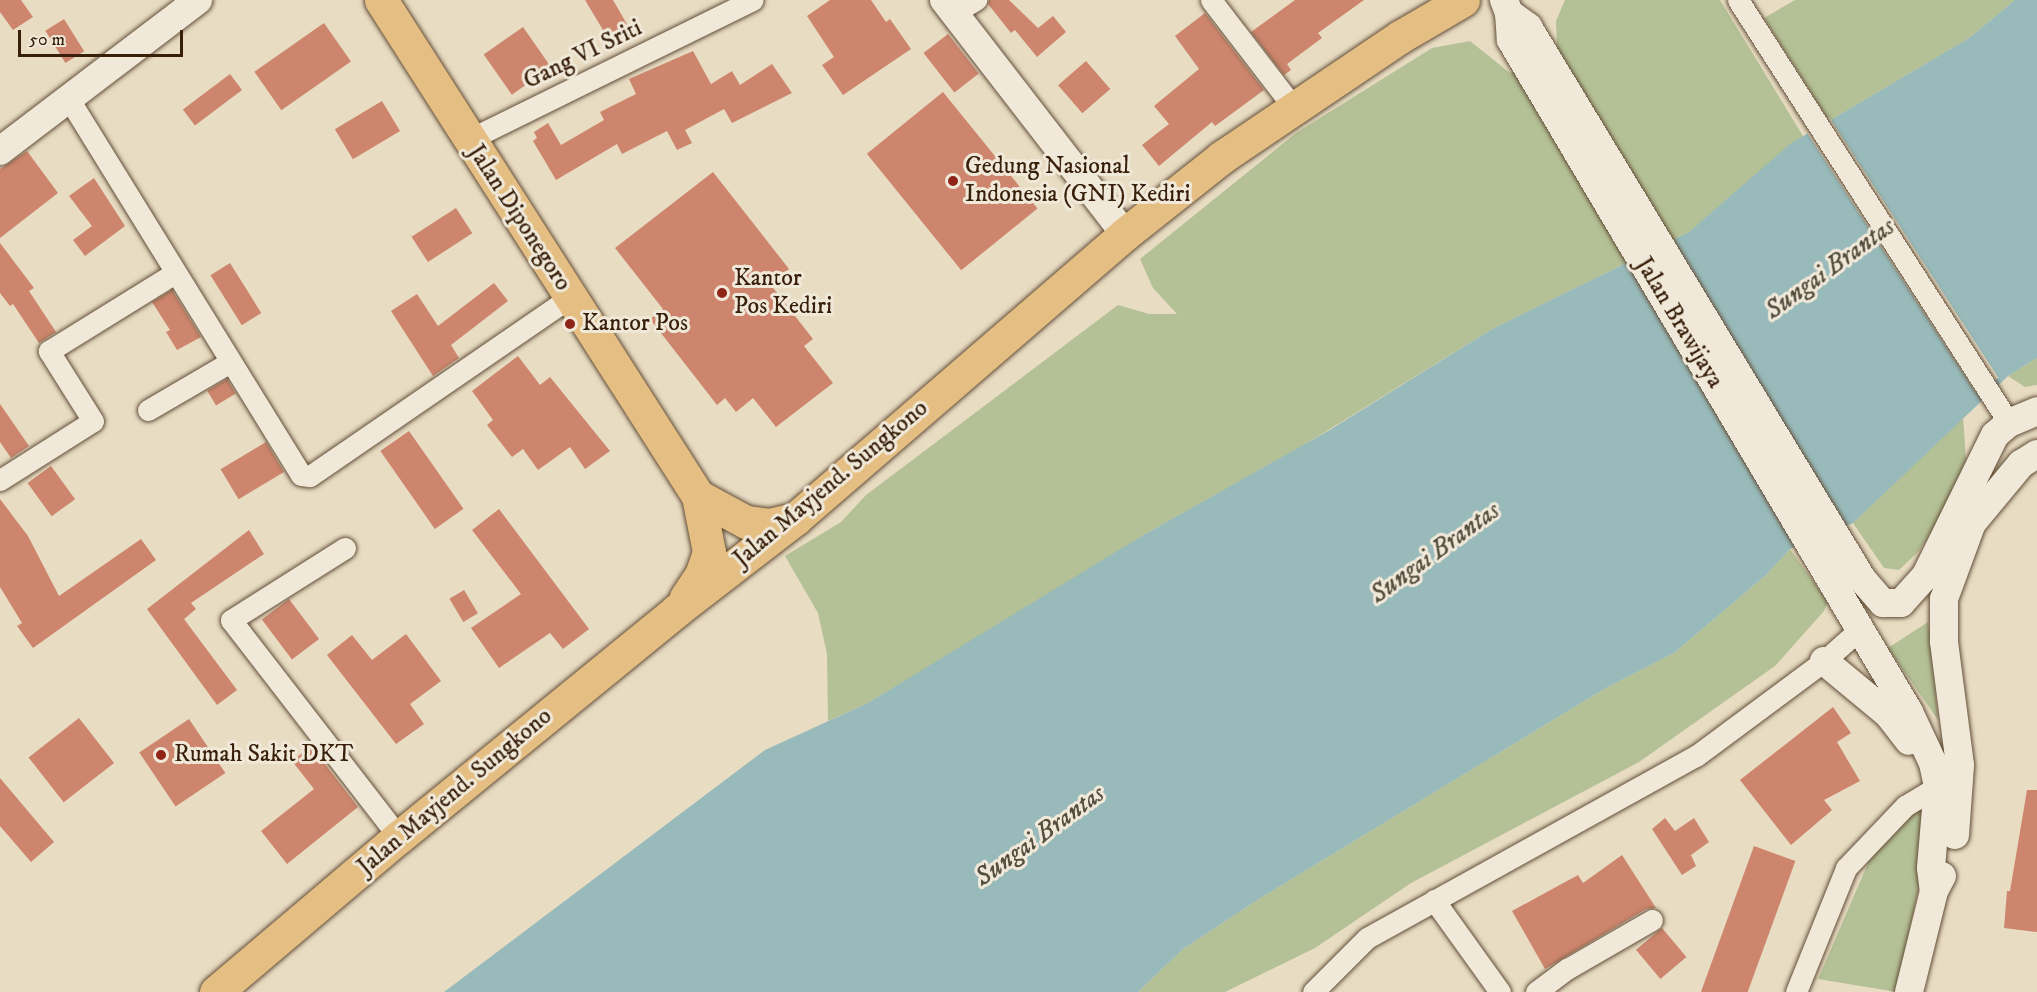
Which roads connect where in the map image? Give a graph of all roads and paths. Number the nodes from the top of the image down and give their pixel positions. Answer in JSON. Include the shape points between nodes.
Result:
{"nodes":[{"id":1,"x":198,"y":0,"type":"edge"},
{"id":2,"x":381,"y":0,"type":"edge"},
{"id":3,"x":752,"y":0,"type":"edge"},
{"id":4,"x":1211,"y":0,"type":"edge"},
{"id":5,"x":1463,"y":0,"type":"edge"},
{"id":6,"x":1738,"y":0,"type":"edge"},
{"id":7,"x":958,"y":4,"type":"edge"},
{"id":8,"x":1507,"y":6,"type":"edge"},
{"id":9,"x":67,"y":96,"type":"junction"},
{"id":10,"x":1294,"y":108,"type":"junction"},
{"id":11,"x":468,"y":140,"type":"junction"},
{"id":12,"x":0,"y":151,"type":"edge"},
{"id":13,"x":1125,"y":234,"type":"junction"},
{"id":14,"x":175,"y":273,"type":"junction"},
{"id":15,"x":570,"y":297,"type":"junction"},
{"id":16,"x":230,"y":362,"type":"junction"},
{"id":17,"x":148,"y":410,"type":"dead end"},
{"id":18,"x":2037,"y":411,"type":"edge"},
{"id":19,"x":2009,"y":423,"type":"junction"},
{"id":20,"x":2037,"y":454,"type":"edge"},
{"id":21,"x":0,"y":480,"type":"edge"},
{"id":22,"x":698,"y":496,"type":"junction"},
{"id":23,"x":795,"y":519,"type":"junction"},
{"id":24,"x":345,"y":548,"type":"dead end"},
{"id":25,"x":1850,"y":586,"type":"junction"},
{"id":26,"x":677,"y":610,"type":"junction"},
{"id":27,"x":1860,"y":629,"type":"junction"},
{"id":28,"x":1824,"y":661,"type":"junction"},
{"id":29,"x":1935,"y":774,"type":"junction"},
{"id":30,"x":399,"y":837,"type":"junction"},
{"id":31,"x":1934,"y":891,"type":"junction"},
{"id":32,"x":1434,"y":900,"type":"junction"},
{"id":33,"x":1652,"y":920,"type":"dead end"},
{"id":34,"x":216,"y":992,"type":"edge"},
{"id":35,"x":1313,"y":992,"type":"edge"},
{"id":36,"x":1500,"y":992,"type":"edge"},
{"id":37,"x":1536,"y":992,"type":"edge"},
{"id":38,"x":1796,"y":992,"type":"edge"},
{"id":39,"x":1909,"y":992,"type":"edge"}],
"edges":[{"from":1,"to":9,"type":"main road"},
{"from":2,"to":11,"type":"main road","name":"Jalan Diponegoro"},
{"from":3,"to":11,"type":"street","name":"Gang VI Sriti"},
{"from":4,"to":10,"type":"street"},
{"from":5,"to":10,"type":"main road","name":"Jalan Mayjend. Sungkono"},
{"from":6,"to":19,"type":"street"},
{"from":7,"to":13,"type":"main road"},
{"from":8,"to":25,"type":"main road","name":"Jalan Brawijaya","via":[[1511,40],[1535,59]]},
{"from":9,"to":12,"type":"main road"},
{"from":9,"to":14,"type":"street"},
{"from":10,"to":13,"type":"main road","name":"Jalan Mayjend. Sungkono","via":[[1222,157]]},
{"from":11,"to":15,"type":"main road","name":"Jalan Diponegoro"},
{"from":13,"to":23,"type":"main road","name":"Jalan Mayjend. Sungkono"},
{"from":14,"to":16,"type":"street"},
{"from":14,"to":21,"type":"street","via":[[49,351],[93,421]]},
{"from":15,"to":16,"type":"street","via":[[310,476],[296,470]]},
{"from":15,"to":22,"type":"main road","name":"Jalan Diponegoro"},
{"from":16,"to":17,"type":"street"},
{"from":18,"to":19,"type":"main road"},
{"from":19,"to":25,"type":"main road","via":[[1995,435],[1979,461],[1942,547],[1901,603],[1883,603]]},
{"from":20,"to":31,"type":"main road","via":[[2020,464],[1972,523],[1944,599],[1944,640],[1960,765],[1955,836],[1945,872]]},
{"from":22,"to":23,"type":"main road","name":"Jalan Diponegoro","via":[[746,522],[769,525]]},
{"from":22,"to":26,"type":"main road","name":"Jalan Diponegoro","via":[[709,552],[701,575]]},
{"from":23,"to":26,"type":"main road","name":"Jalan Mayjend. Sungkono"},
{"from":24,"to":30,"type":"street","via":[[231,620]]},
{"from":25,"to":27,"type":"main road","name":"Jalan Brawijaya"},
{"from":26,"to":30,"type":"main road","name":"Jalan Mayjend. Sungkono"},
{"from":27,"to":28,"type":"street"},
{"from":27,"to":29,"type":"main road","name":"Jalan Brawijaya","via":[[1910,712]]},
{"from":28,"to":29,"type":"main road","via":[[1888,714]]},
{"from":28,"to":32,"type":"street","via":[[1696,756]]},
{"from":29,"to":31,"type":"main road","via":[[1931,868]]},
{"from":29,"to":38,"type":"street","via":[[1846,868]]},
{"from":30,"to":34,"type":"main road","name":"Jalan Mayjend. Sungkono"},
{"from":31,"to":39,"type":"main road"},
{"from":32,"to":35,"type":"street","via":[[1367,938]]},
{"from":32,"to":36,"type":"street"},
{"from":33,"to":37,"type":"street","via":[[1567,969]]}]}
